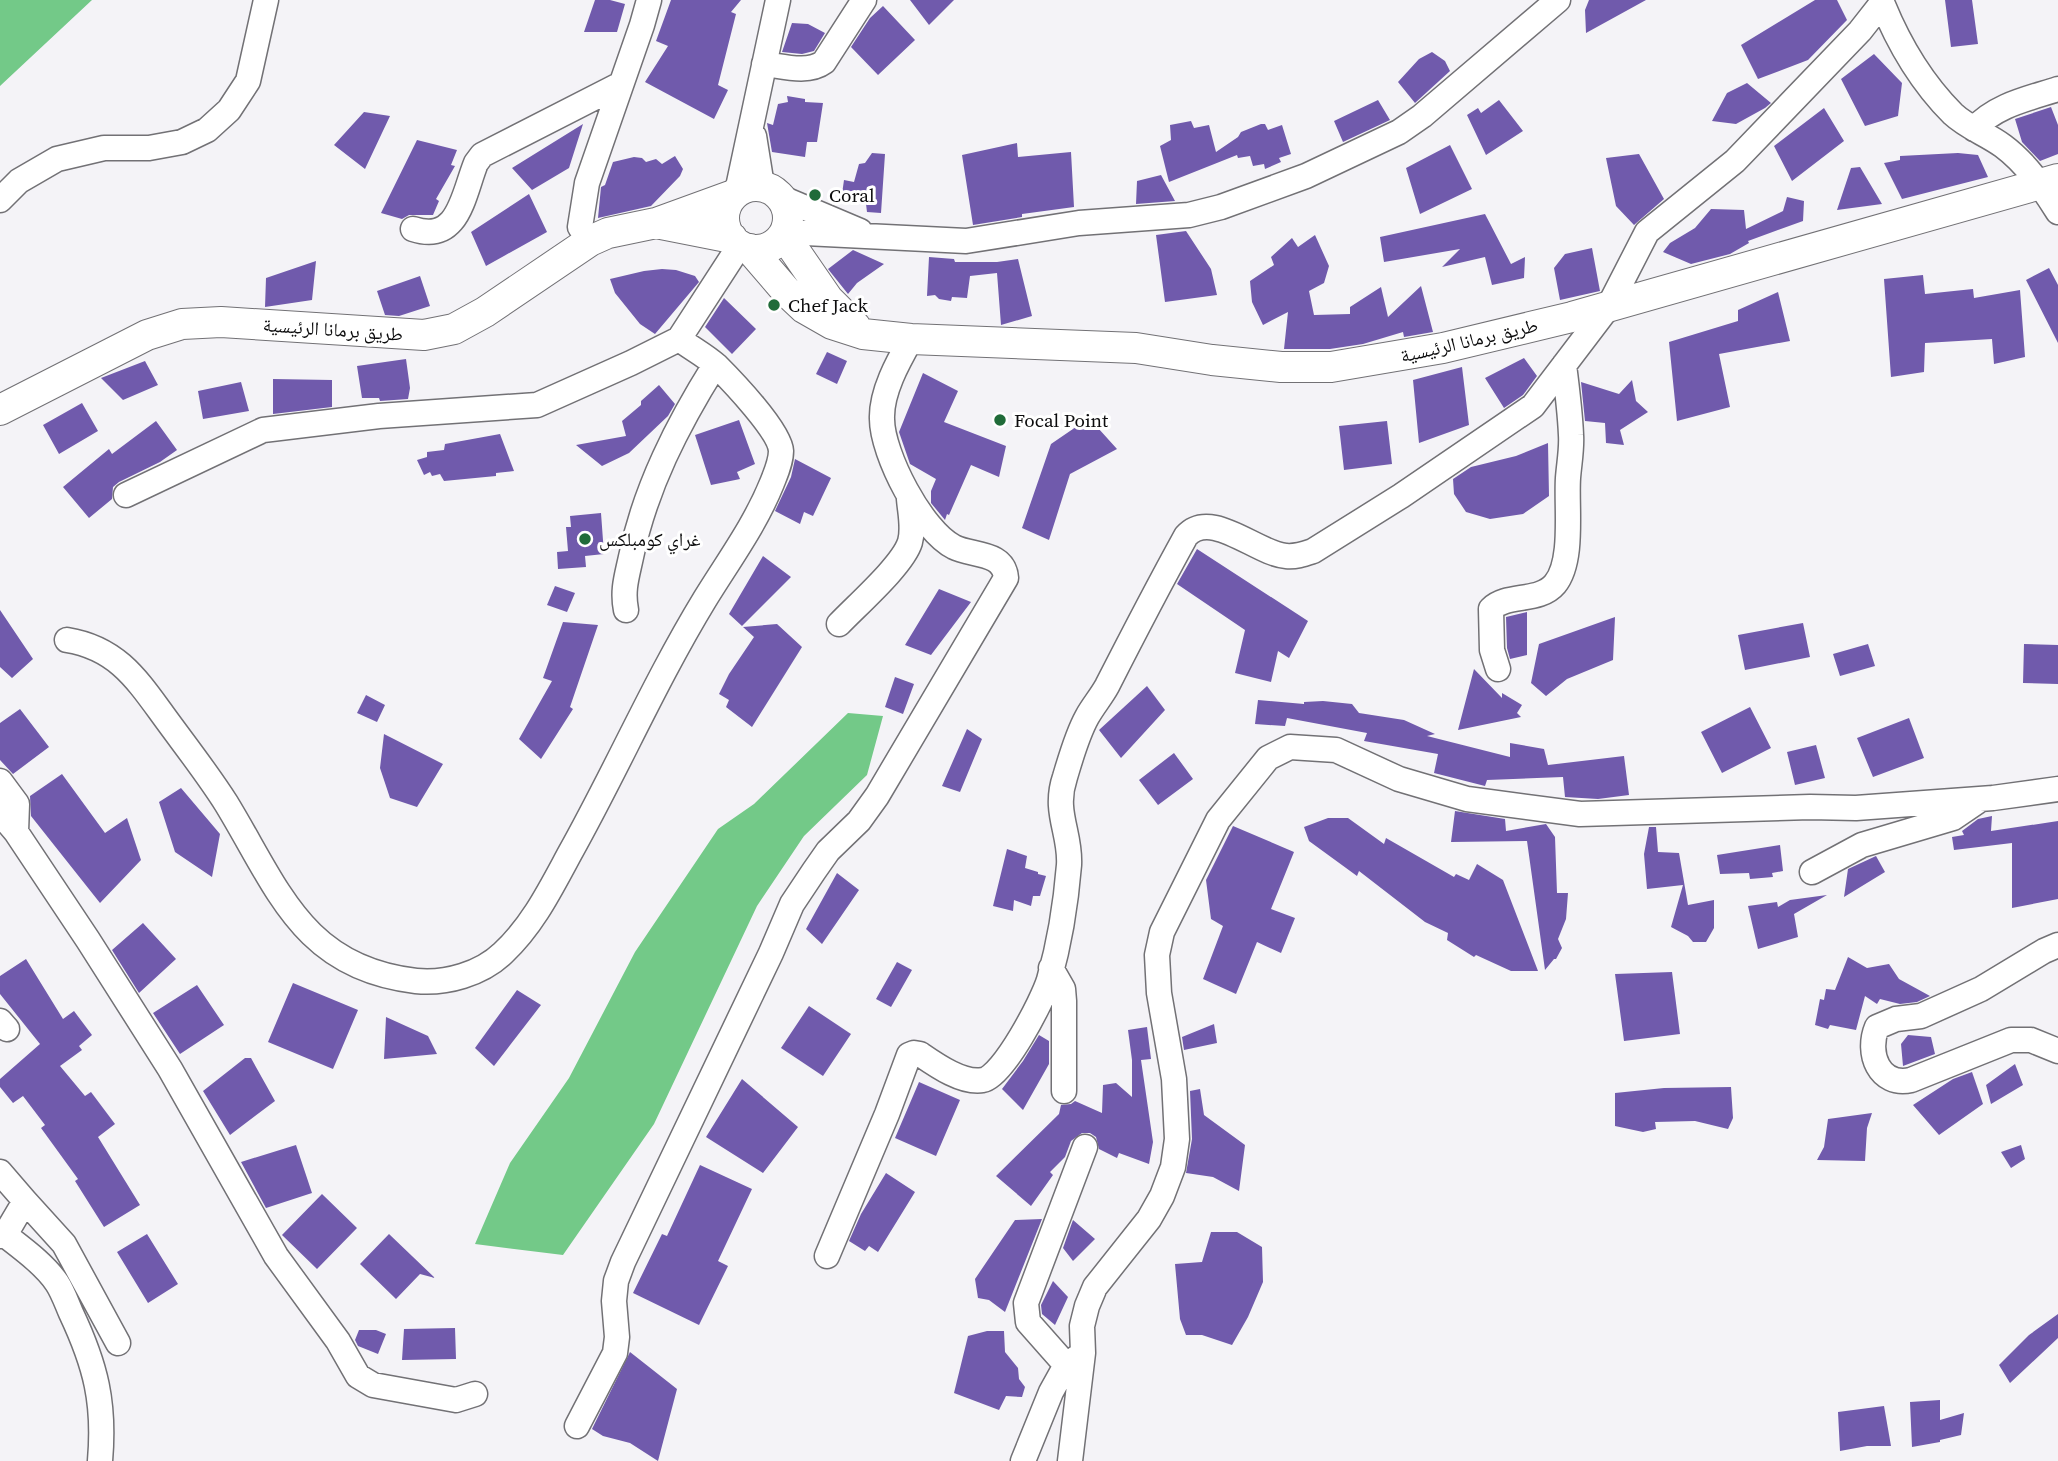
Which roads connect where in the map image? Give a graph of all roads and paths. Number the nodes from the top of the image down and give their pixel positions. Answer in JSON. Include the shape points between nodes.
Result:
{"nodes":[{"id":1,"x":266,"y":0,"type":"edge"},
{"id":2,"x":649,"y":0,"type":"edge"},
{"id":3,"x":778,"y":0,"type":"edge"},
{"id":4,"x":864,"y":0,"type":"edge"},
{"id":5,"x":1558,"y":0,"type":"edge"},
{"id":6,"x":1882,"y":1,"type":"edge"},
{"id":7,"x":764,"y":64,"type":"junction"},
{"id":8,"x":621,"y":84,"type":"junction"},
{"id":9,"x":2058,"y":89,"type":"edge"},
{"id":10,"x":1974,"y":129,"type":"junction"},
{"id":11,"x":2048,"y":182,"type":"edge"},
{"id":12,"x":753,"y":193,"type":"junction"},
{"id":13,"x":0,"y":200,"type":"edge"},
{"id":14,"x":2058,"y":212,"type":"edge"},
{"id":15,"x":656,"y":223,"type":"junction"},
{"id":16,"x":413,"y":229,"type":"dead end"},
{"id":17,"x":784,"y":233,"type":"junction"},
{"id":18,"x":877,"y":238,"type":"junction"},
{"id":19,"x":590,"y":241,"type":"junction"},
{"id":20,"x":741,"y":244,"type":"junction"},
{"id":21,"x":1609,"y":306,"type":"junction"},
{"id":22,"x":863,"y":334,"type":"junction"},
{"id":23,"x":679,"y":339,"type":"junction"},
{"id":24,"x":911,"y":339,"type":"junction"},
{"id":25,"x":715,"y":365,"type":"junction"},
{"id":26,"x":1564,"y":365,"type":"junction"},
{"id":27,"x":0,"y":410,"type":"edge"},
{"id":28,"x":126,"y":495,"type":"dead end"},
{"id":29,"x":909,"y":498,"type":"junction"},
{"id":30,"x":626,"y":610,"type":"dead end"},
{"id":31,"x":839,"y":624,"type":"dead end"},
{"id":32,"x":67,"y":640,"type":"dead end"},
{"id":33,"x":1498,"y":669,"type":"dead end"},
{"id":34,"x":0,"y":781,"type":"edge"},
{"id":35,"x":2058,"y":789,"type":"edge"},
{"id":36,"x":1982,"y":799,"type":"junction"},
{"id":37,"x":0,"y":813,"type":"edge"},
{"id":38,"x":16,"y":832,"type":"junction"},
{"id":39,"x":1812,"y":872,"type":"dead end"},
{"id":40,"x":2058,"y":945,"type":"edge"},
{"id":41,"x":1051,"y":968,"type":"junction"},
{"id":42,"x":2058,"y":1051,"type":"edge"},
{"id":43,"x":1064,"y":1091,"type":"dead end"},
{"id":44,"x":1086,"y":1147,"type":"dead end"},
{"id":45,"x":0,"y":1172,"type":"edge"},
{"id":46,"x":25,"y":1201,"type":"junction"},
{"id":47,"x":3,"y":1236,"type":"edge"},
{"id":48,"x":827,"y":1256,"type":"dead end"},
{"id":49,"x":118,"y":1343,"type":"dead end"},
{"id":50,"x":1074,"y":1359,"type":"junction"},
{"id":51,"x":475,"y":1394,"type":"dead end"},
{"id":52,"x":576,"y":1426,"type":"dead end"},
{"id":53,"x":100,"y":1461,"type":"edge"},
{"id":54,"x":1023,"y":1461,"type":"edge"},
{"id":55,"x":1070,"y":1461,"type":"edge"}],
"edges":[{"from":1,"to":13,"type":"street","via":[[248,81],[229,110],[207,130],[182,142],[104,148],[57,159],[19,181]]},
{"from":2,"to":8,"type":"street"},
{"from":3,"to":7,"type":"street"},
{"from":4,"to":7,"type":"street","via":[[817,67]]},
{"from":5,"to":18,"type":"street","via":[[1399,132],[1306,176],[1221,208],[966,241]]},
{"from":6,"to":10,"type":"street","via":[[1913,66],[1955,115]]},
{"from":6,"to":21,"type":"street","via":[[1860,31],[1735,161],[1647,232]]},
{"from":7,"to":12,"type":"street","via":[[751,125]]},
{"from":8,"to":16,"type":"street","via":[[482,155],[452,222],[441,231]]},
{"from":8,"to":19,"type":"street","via":[[587,183],[580,227]]},
{"from":9,"to":10,"type":"street","via":[[2001,108]]},
{"from":10,"to":11,"type":"street"},
{"from":11,"to":14,"type":"street"},
{"from":11,"to":21,"type":"main road","name":"طريق برمانا الرئيسية"},
{"from":12,"to":15,"type":"main road","name":"طريق برمانا الرئيسية"},
{"from":12,"to":17,"type":"main road","via":[[788,215]]},
{"from":12,"to":18,"type":"street"},
{"from":12,"to":20,"type":"main road","via":[[725,209],[725,225]]},
{"from":15,"to":19,"type":"main road","name":"طريق برمانا الرئيسية"},
{"from":15,"to":20,"type":"main road","name":"طريق برمانا الرئيسية"},
{"from":17,"to":18,"type":"street"},
{"from":17,"to":20,"type":"main road","via":[[769,247]]},
{"from":17,"to":22,"type":"main road","via":[[828,299]]},
{"from":19,"to":27,"type":"main road","name":"طريق برمانا الرئيسية","via":[[454,328],[424,335],[221,322],[182,324],[147,335]]},
{"from":20,"to":22,"type":"main road","name":"طريق برمانا الرئيسية","via":[[804,308]]},
{"from":20,"to":23,"type":"street"},
{"from":21,"to":24,"type":"main road","name":"طريق برمانا الرئيسية","via":[[1443,348],[1331,367],[1282,367],[1077,344]]},
{"from":21,"to":26,"type":"street"},
{"from":22,"to":24,"type":"main road","name":"طريق برمانا الرئيسية"},
{"from":23,"to":25,"type":"street"},
{"from":23,"to":28,"type":"street","via":[[537,405],[263,430]]},
{"from":24,"to":29,"type":"street","via":[[890,383],[881,419]]},
{"from":25,"to":30,"type":"street","via":[[675,435],[643,507],[622,592]]},
{"from":25,"to":32,"type":"street","via":[[771,427],[781,450],[764,503],[666,666],[545,900],[501,955],[471,973],[446,980],[398,977],[341,958],[312,936],[285,904],[223,799],[138,681],[116,659],[86,643]]},
{"from":26,"to":33,"type":"street","via":[[1572,438],[1566,555],[1554,586],[1534,597],[1497,603],[1491,609],[1492,650]]},
{"from":26,"to":41,"type":"street","via":[[1522,414],[1313,551],[1279,555],[1207,526],[1196,526],[1186,536],[1087,718],[1063,780],[1059,802],[1069,863]]},
{"from":29,"to":31,"type":"street","via":[[912,525],[902,557]]},
{"from":29,"to":52,"type":"street","via":[[954,547],[988,555],[1004,569],[1006,578],[877,796],[828,851],[792,904],[623,1262],[614,1301],[615,1353]]},
{"from":34,"to":38,"type":"street","via":[[17,804]]},
{"from":35,"to":36,"type":"street"},
{"from":36,"to":39,"type":"street","via":[[1953,818],[1862,845]]},
{"from":36,"to":50,"type":"street","via":[[1856,808],[1580,814],[1467,799],[1399,779],[1336,750],[1290,747],[1268,758],[1218,820],[1162,932],[1158,980],[1174,1079],[1177,1139],[1173,1167],[1149,1219],[1095,1287]]},
{"from":37,"to":38,"type":"street"},
{"from":38,"to":51,"type":"street","via":[[170,1069],[276,1256],[358,1376],[373,1385],[456,1400]]},
{"from":40,"to":42,"type":"street","via":[[1922,1016],[1877,1027],[1873,1043],[1885,1076],[1897,1082],[2011,1040],[2031,1040]]},
{"from":41,"to":43,"type":"street","via":[[1064,1001]]},
{"from":41,"to":48,"type":"street","via":[[1042,996],[1010,1054],[987,1079],[965,1078],[920,1054],[909,1055]]},
{"from":44,"to":50,"type":"street","via":[[1026,1303],[1028,1322]]},
{"from":45,"to":46,"type":"street"},
{"from":46,"to":47,"type":"street"},
{"from":46,"to":49,"type":"street","via":[[64,1244]]},
{"from":47,"to":53,"type":"street","via":[[57,1283],[86,1345],[99,1390]]},
{"from":50,"to":54,"type":"street","via":[[1051,1392]]},
{"from":50,"to":55,"type":"street"}]}
